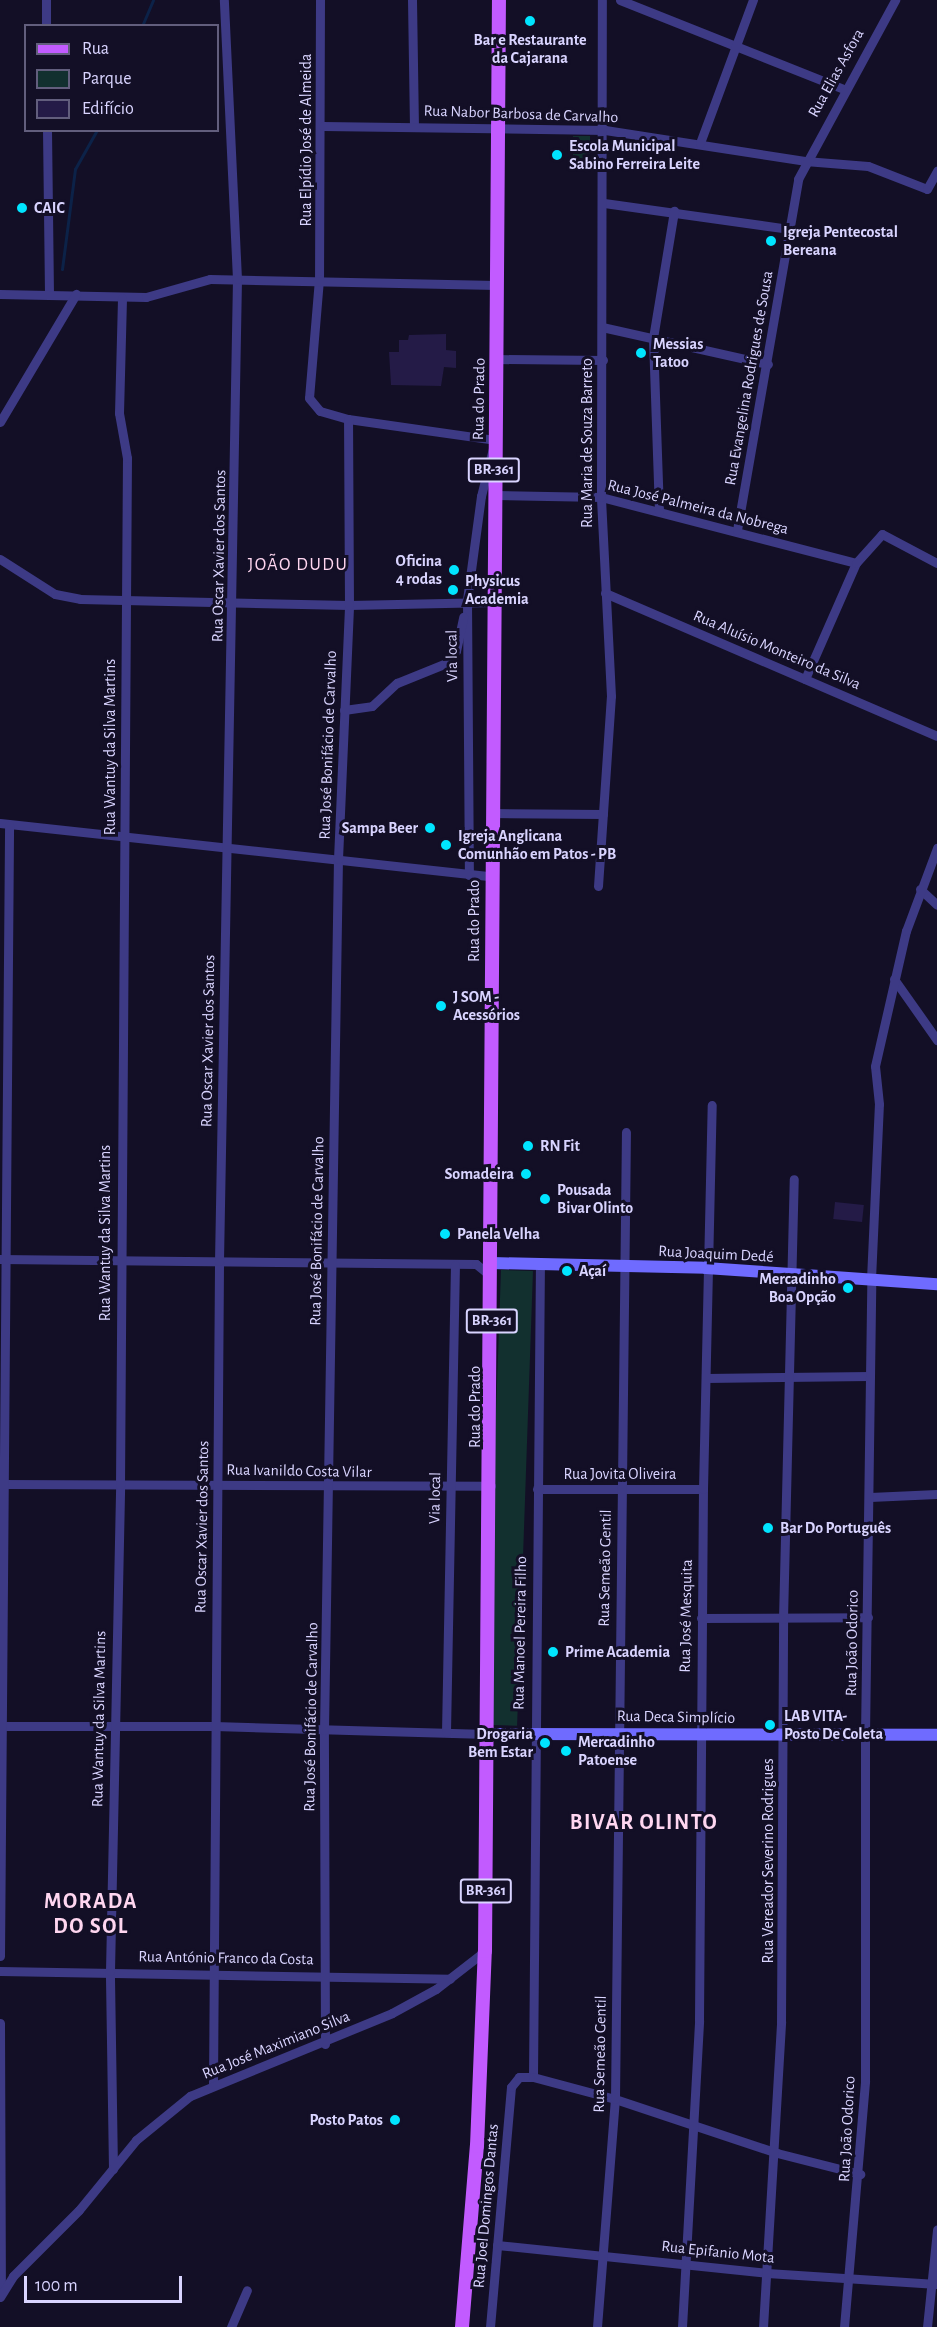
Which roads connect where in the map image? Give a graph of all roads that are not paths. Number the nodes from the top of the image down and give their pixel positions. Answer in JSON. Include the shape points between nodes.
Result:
{"nodes":[{"id":1,"x":46,"y":0,"type":"edge"},
{"id":2,"x":224,"y":0,"type":"edge"},
{"id":3,"x":320,"y":0,"type":"edge"},
{"id":4,"x":412,"y":0,"type":"edge"},
{"id":5,"x":499,"y":0,"type":"edge"},
{"id":6,"x":602,"y":0,"type":"edge"},
{"id":7,"x":620,"y":0,"type":"edge"},
{"id":8,"x":658,"y":0,"type":"edge"},
{"id":9,"x":753,"y":0,"type":"edge"},
{"id":10,"x":895,"y":0,"type":"edge"},
{"id":11,"x":654,"y":12,"type":"junction"},
{"id":12,"x":46,"y":24,"type":"edge"},
{"id":13,"x":736,"y":45,"type":"junction"},
{"id":14,"x":844,"y":89,"type":"junction"},
{"id":15,"x":323,"y":126,"type":"junction"},
{"id":16,"x":414,"y":126,"type":"junction"},
{"id":17,"x":499,"y":127,"type":"junction"},
{"id":18,"x":605,"y":130,"type":"junction"},
{"id":19,"x":47,"y":132,"type":"edge"},
{"id":20,"x":700,"y":143,"type":"junction"},
{"id":21,"x":805,"y":161,"type":"junction"},
{"id":22,"x":937,"y":171,"type":"edge"},
{"id":23,"x":604,"y":203,"type":"junction"},
{"id":24,"x":674,"y":211,"type":"junction"},
{"id":25,"x":790,"y":230,"type":"junction"},
{"id":26,"x":237,"y":279,"type":"junction"},
{"id":27,"x":319,"y":279,"type":"junction"},
{"id":28,"x":496,"y":285,"type":"junction"},
{"id":29,"x":48,"y":293,"type":"junction"},
{"id":30,"x":0,"y":294,"type":"edge"},
{"id":31,"x":76,"y":294,"type":"junction"},
{"id":32,"x":122,"y":298,"type":"junction"},
{"id":33,"x":602,"y":327,"type":"junction"},
{"id":34,"x":653,"y":338,"type":"junction"},
{"id":35,"x":495,"y":359,"type":"junction"},
{"id":36,"x":603,"y":360,"type":"junction"},
{"id":37,"x":768,"y":364,"type":"junction"},
{"id":38,"x":348,"y":419,"type":"junction"},
{"id":39,"x":0,"y":422,"type":"edge"},
{"id":40,"x":495,"y":440,"type":"junction"},
{"id":41,"x":494,"y":495,"type":"junction"},
{"id":42,"x":601,"y":497,"type":"junction"},
{"id":43,"x":659,"y":511,"type":"junction"},
{"id":44,"x":737,"y":530,"type":"junction"},
{"id":45,"x":0,"y":559,"type":"edge"},
{"id":46,"x":856,"y":563,"type":"junction"},
{"id":47,"x":937,"y":563,"type":"edge"},
{"id":48,"x":605,"y":593,"type":"junction"},
{"id":49,"x":126,"y":600,"type":"junction"},
{"id":50,"x":467,"y":600,"type":"junction"},
{"id":51,"x":493,"y":602,"type":"junction"},
{"id":52,"x":234,"y":603,"type":"junction"},
{"id":53,"x":349,"y":605,"type":"junction"},
{"id":54,"x":805,"y":679,"type":"junction"},
{"id":55,"x":344,"y":710,"type":"junction"},
{"id":56,"x":937,"y":735,"type":"edge"},
{"id":57,"x":491,"y":813,"type":"junction"},
{"id":58,"x":603,"y":814,"type":"junction"},
{"id":59,"x":4,"y":824,"type":"edge"},
{"id":60,"x":125,"y":837,"type":"junction"},
{"id":61,"x":227,"y":847,"type":"junction"},
{"id":62,"x":937,"y":848,"type":"edge"},
{"id":63,"x":338,"y":860,"type":"junction"},
{"id":64,"x":469,"y":875,"type":"junction"},
{"id":65,"x":490,"y":876,"type":"junction"},
{"id":66,"x":598,"y":886,"type":"dead end"},
{"id":67,"x":920,"y":889,"type":"junction"},
{"id":68,"x":937,"y":905,"type":"edge"},
{"id":69,"x":894,"y":980,"type":"junction"},
{"id":70,"x":937,"y":1040,"type":"edge"},
{"id":71,"x":712,"y":1106,"type":"dead end"},
{"id":72,"x":626,"y":1132,"type":"dead end"},
{"id":73,"x":794,"y":1179,"type":"dead end"},
{"id":74,"x":492,"y":1248,"type":"junction"},
{"id":75,"x":3,"y":1259,"type":"edge"},
{"id":76,"x":119,"y":1260,"type":"junction"},
{"id":77,"x":219,"y":1261,"type":"junction"},
{"id":78,"x":540,"y":1262,"type":"junction"},
{"id":79,"x":332,"y":1263,"type":"junction"},
{"id":80,"x":476,"y":1264,"type":"junction"},
{"id":81,"x":455,"y":1265,"type":"junction"},
{"id":82,"x":624,"y":1266,"type":"junction"},
{"id":83,"x":706,"y":1268,"type":"junction"},
{"id":84,"x":492,"y":1270,"type":"junction"},
{"id":85,"x":788,"y":1274,"type":"junction"},
{"id":86,"x":871,"y":1279,"type":"junction"},
{"id":87,"x":937,"y":1284,"type":"edge"},
{"id":88,"x":870,"y":1376,"type":"junction"},
{"id":89,"x":706,"y":1378,"type":"junction"},
{"id":90,"x":787,"y":1378,"type":"junction"},
{"id":91,"x":3,"y":1484,"type":"edge"},
{"id":92,"x":120,"y":1485,"type":"junction"},
{"id":93,"x":218,"y":1486,"type":"junction"},
{"id":94,"x":450,"y":1486,"type":"junction"},
{"id":95,"x":491,"y":1486,"type":"junction"},
{"id":96,"x":330,"y":1488,"type":"junction"},
{"id":97,"x":703,"y":1489,"type":"junction"},
{"id":98,"x":537,"y":1490,"type":"junction"},
{"id":99,"x":621,"y":1491,"type":"junction"},
{"id":100,"x":937,"y":1494,"type":"edge"},
{"id":101,"x":870,"y":1497,"type":"junction"},
{"id":102,"x":868,"y":1617,"type":"junction"},
{"id":103,"x":701,"y":1618,"type":"junction"},
{"id":104,"x":783,"y":1619,"type":"junction"},
{"id":105,"x":113,"y":1725,"type":"junction"},
{"id":106,"x":1,"y":1726,"type":"edge"},
{"id":107,"x":214,"y":1726,"type":"junction"},
{"id":108,"x":324,"y":1730,"type":"junction"},
{"id":109,"x":446,"y":1732,"type":"junction"},
{"id":110,"x":617,"y":1732,"type":"junction"},
{"id":111,"x":487,"y":1734,"type":"junction"},
{"id":112,"x":533,"y":1734,"type":"junction"},
{"id":113,"x":700,"y":1735,"type":"junction"},
{"id":114,"x":784,"y":1735,"type":"junction"},
{"id":115,"x":865,"y":1735,"type":"junction"},
{"id":116,"x":937,"y":1736,"type":"edge"},
{"id":117,"x":485,"y":1951,"type":"junction"},
{"id":118,"x":0,"y":1956,"type":"edge"},
{"id":119,"x":0,"y":1971,"type":"edge"},
{"id":120,"x":110,"y":1971,"type":"junction"},
{"id":121,"x":213,"y":1974,"type":"junction"},
{"id":122,"x":325,"y":1974,"type":"junction"},
{"id":123,"x":451,"y":1979,"type":"junction"},
{"id":124,"x":0,"y":2023,"type":"edge"},
{"id":125,"x":325,"y":2044,"type":"junction"},
{"id":126,"x":533,"y":2077,"type":"junction"},
{"id":127,"x":213,"y":2084,"type":"junction"},
{"id":128,"x":615,"y":2099,"type":"junction"},
{"id":129,"x":696,"y":2126,"type":"junction"},
{"id":130,"x":777,"y":2153,"type":"junction"},
{"id":131,"x":113,"y":2169,"type":"junction"},
{"id":132,"x":860,"y":2174,"type":"junction"},
{"id":133,"x":937,"y":2230,"type":"edge"},
{"id":134,"x":497,"y":2245,"type":"junction"},
{"id":135,"x":603,"y":2255,"type":"junction"},
{"id":136,"x":688,"y":2265,"type":"junction"},
{"id":137,"x":0,"y":2268,"type":"edge"},
{"id":138,"x":767,"y":2273,"type":"junction"},
{"id":139,"x":849,"y":2277,"type":"junction"},
{"id":140,"x":934,"y":2284,"type":"edge"},
{"id":141,"x":247,"y":2290,"type":"dead end"},
{"id":142,"x":1,"y":2295,"type":"edge"},
{"id":143,"x":231,"y":2327,"type":"edge"},
{"id":144,"x":462,"y":2327,"type":"edge"},
{"id":145,"x":490,"y":2327,"type":"edge"},
{"id":146,"x":597,"y":2327,"type":"edge"},
{"id":147,"x":682,"y":2327,"type":"edge"},
{"id":148,"x":763,"y":2327,"type":"edge"},
{"id":149,"x":844,"y":2327,"type":"edge"},
{"id":150,"x":927,"y":2327,"type":"edge"}],
"edges":[{"from":1,"to":12,"type":"street"},
{"from":2,"to":26,"type":"street","name":"Rua Oscar Xavier dos Santos"},
{"from":3,"to":15,"type":"street","name":"Rua Elpídio José de Almeida"},
{"from":4,"to":16,"type":"street"},
{"from":5,"to":17,"type":"main road","name":"Rua do Prado","number":"BR-361"},
{"from":6,"to":18,"type":"street","name":"Rua Maria de Souza Barreto"},
{"from":7,"to":11,"type":"street"},
{"from":8,"to":11,"type":"street"},
{"from":9,"to":13,"type":"street"},
{"from":10,"to":14,"type":"street","name":"Rua Elias Asfora"},
{"from":11,"to":13,"type":"street"},
{"from":13,"to":14,"type":"street"},
{"from":13,"to":20,"type":"street"},
{"from":14,"to":21,"type":"street","name":"Rua Elias Asfora"},
{"from":15,"to":16,"type":"street","name":"Rua Nabor Barbosa de Carvalho"},
{"from":15,"to":27,"type":"street","name":"Rua Elpídio José de Almeida"},
{"from":16,"to":17,"type":"street","name":"Rua Nabor Barbosa de Carvalho"},
{"from":17,"to":18,"type":"street","name":"Rua Nabor Barbosa de Carvalho"},
{"from":17,"to":28,"type":"main road","name":"Rua do Prado","number":"BR-361"},
{"from":18,"to":20,"type":"street","name":"Rua Nabor Barbosa de Carvalho"},
{"from":18,"to":23,"type":"street","name":"Rua Maria de Souza Barreto"},
{"from":19,"to":29,"type":"street"},
{"from":20,"to":21,"type":"street","name":"Rua Nabor Barbosa de Carvalho"},
{"from":21,"to":22,"type":"street","name":"Rua Nabor Barbosa de Carvalho","via":[[868,166],[927,189]]},
{"from":21,"to":25,"type":"street","name":"Rua Evangelina Rodrigues de Sousa"},
{"from":23,"to":24,"type":"street"},
{"from":23,"to":33,"type":"street","name":"Rua Maria de Souza Barreto"},
{"from":24,"to":25,"type":"street"},
{"from":24,"to":34,"type":"street"},
{"from":25,"to":37,"type":"street","name":"Rua Evangelina Rodrigues de Sousa"},
{"from":26,"to":27,"type":"street"},
{"from":26,"to":32,"type":"street","via":[[210,279],[171,293]]},
{"from":26,"to":52,"type":"street","name":"Rua Oscar Xavier dos Santos"},
{"from":27,"to":28,"type":"street"},
{"from":27,"to":38,"type":"street","name":"Rua Elpídio José de Almeida","via":[[309,398],[320,411]]},
{"from":28,"to":35,"type":"main road","name":"Rua do Prado","number":"BR-361"},
{"from":29,"to":30,"type":"street"},
{"from":29,"to":31,"type":"street"},
{"from":31,"to":32,"type":"street"},
{"from":31,"to":39,"type":"street"},
{"from":32,"to":49,"type":"street","name":"Rua Wantuy da Silva Martins","via":[[119,413],[127,458]]},
{"from":33,"to":34,"type":"street"},
{"from":33,"to":36,"type":"street","name":"Rua Maria de Souza Barreto"},
{"from":34,"to":37,"type":"street"},
{"from":34,"to":43,"type":"street"},
{"from":35,"to":36,"type":"street"},
{"from":35,"to":40,"type":"main road","name":"Rua do Prado","number":"BR-361"},
{"from":36,"to":42,"type":"street","name":"Rua Maria de Souza Barreto"},
{"from":37,"to":44,"type":"street","name":"Rua Evangelina Rodrigues de Sousa"},
{"from":38,"to":40,"type":"street","name":"Rua Elpídio José de Almeida"},
{"from":38,"to":53,"type":"street","name":"Rua José Bonifácio de Carvalho"},
{"from":40,"to":41,"type":"main road","name":"Rua do Prado","number":"BR-361"},
{"from":40,"to":50,"type":"street","name":"Via local","via":[[480,496]]},
{"from":41,"to":42,"type":"street","name":"Rua José Palmeira da Nobrega"},
{"from":41,"to":51,"type":"main road","name":"Rua do Prado","number":"BR-361"},
{"from":42,"to":43,"type":"street","name":"Rua José Palmeira da Nobrega"},
{"from":42,"to":48,"type":"street","name":"Rua Maria de Souza Barreto"},
{"from":43,"to":44,"type":"street","name":"Rua José Palmeira da Nobrega"},
{"from":44,"to":46,"type":"street","name":"Rua José Palmeira da Nobrega"},
{"from":45,"to":49,"type":"street","via":[[63,597]]},
{"from":46,"to":47,"type":"street","via":[[882,534]]},
{"from":46,"to":54,"type":"street"},
{"from":48,"to":54,"type":"street","name":"Rua Aluísio Monteiro da Silva"},
{"from":48,"to":58,"type":"street","name":"Rua Maria de Souza Barreto","via":[[611,696]]},
{"from":49,"to":52,"type":"street"},
{"from":49,"to":60,"type":"street","name":"Rua Wantuy da Silva Martins"},
{"from":50,"to":51,"type":"street"},
{"from":50,"to":53,"type":"street"},
{"from":50,"to":55,"type":"street","via":[[456,651],[449,662],[398,683],[372,706]]},
{"from":50,"to":64,"type":"street","name":"Via local"},
{"from":51,"to":57,"type":"main road","name":"Rua do Prado","number":"BR-361"},
{"from":52,"to":53,"type":"street"},
{"from":52,"to":61,"type":"street","name":"Rua Oscar Xavier dos Santos"},
{"from":53,"to":55,"type":"street","name":"Rua José Bonifácio de Carvalho"},
{"from":54,"to":56,"type":"street","name":"Rua Aluísio Monteiro da Silva"},
{"from":55,"to":63,"type":"street","name":"Rua José Bonifácio de Carvalho"},
{"from":57,"to":58,"type":"street"},
{"from":57,"to":65,"type":"main road","name":"Rua do Prado","number":"BR-361"},
{"from":58,"to":66,"type":"street","name":"Rua Maria de Souza Barreto"},
{"from":59,"to":60,"type":"street"},
{"from":59,"to":75,"type":"street"},
{"from":60,"to":61,"type":"street"},
{"from":60,"to":76,"type":"street","name":"Rua Wantuy da Silva Martins"},
{"from":61,"to":63,"type":"street"},
{"from":61,"to":77,"type":"street","name":"Rua Oscar Xavier dos Santos"},
{"from":62,"to":67,"type":"street","name":"Rua João Odorico"},
{"from":63,"to":64,"type":"street"},
{"from":63,"to":79,"type":"street","name":"Rua José Bonifácio de Carvalho"},
{"from":64,"to":65,"type":"street"},
{"from":65,"to":74,"type":"main road","name":"Rua do Prado","number":"BR-361"},
{"from":67,"to":68,"type":"street"},
{"from":67,"to":69,"type":"street","name":"Rua João Odorico"},
{"from":69,"to":70,"type":"street"},
{"from":69,"to":86,"type":"street","name":"Rua João Odorico","via":[[875,1066],[879,1104]]},
{"from":71,"to":83,"type":"street","name":"Rua José Mesquita"},
{"from":72,"to":82,"type":"street","name":"Rua Semeão Gentil"},
{"from":73,"to":85,"type":"street","name":"Rua Vereador Severino Rodrigues"},
{"from":74,"to":80,"type":"street"},
{"from":74,"to":84,"type":"main road","name":"Rua do Prado","number":"BR-361"},
{"from":75,"to":76,"type":"street"},
{"from":75,"to":91,"type":"street"},
{"from":76,"to":77,"type":"street"},
{"from":76,"to":92,"type":"street","name":"Rua Wantuy da Silva Martins"},
{"from":77,"to":79,"type":"street"},
{"from":77,"to":93,"type":"street","name":"Rua Oscar Xavier dos Santos"},
{"from":78,"to":82,"type":"street","name":"Rua Joaquim Dedé"},
{"from":78,"to":84,"type":"street","name":"Rua Joaquim Dedé"},
{"from":78,"to":98,"type":"street","name":"Rua Manoel Pereira Filho"},
{"from":79,"to":81,"type":"street"},
{"from":79,"to":96,"type":"street","name":"Rua José Bonifácio de Carvalho"},
{"from":80,"to":81,"type":"street"},
{"from":80,"to":84,"type":"street"},
{"from":81,"to":94,"type":"street","name":"Via local"},
{"from":82,"to":83,"type":"street","name":"Rua Joaquim Dedé"},
{"from":82,"to":99,"type":"street","name":"Rua Semeão Gentil"},
{"from":83,"to":85,"type":"street","name":"Rua Joaquim Dedé"},
{"from":83,"to":89,"type":"street","name":"Rua José Mesquita"},
{"from":84,"to":95,"type":"main road","name":"Rua do Prado","number":"BR-361"},
{"from":85,"to":86,"type":"street","name":"Rua Joaquim Dedé"},
{"from":85,"to":90,"type":"street","name":"Rua Vereador Severino Rodrigues"},
{"from":86,"to":87,"type":"street","name":"Rua Joaquim Dedé"},
{"from":86,"to":88,"type":"street","name":"Rua João Odorico"},
{"from":88,"to":90,"type":"street"},
{"from":88,"to":101,"type":"street","name":"Rua João Odorico"},
{"from":89,"to":90,"type":"street"},
{"from":89,"to":97,"type":"street","name":"Rua José Mesquita"},
{"from":90,"to":104,"type":"street","name":"Rua Vereador Severino Rodrigues"},
{"from":91,"to":92,"type":"street","name":"Rua Ivanildo Costa Vilar"},
{"from":91,"to":106,"type":"street"},
{"from":92,"to":93,"type":"street","name":"Rua Ivanildo Costa Vilar"},
{"from":92,"to":105,"type":"street","name":"Rua Wantuy da Silva Martins"},
{"from":93,"to":96,"type":"street","name":"Rua Ivanildo Costa Vilar"},
{"from":93,"to":107,"type":"street","name":"Rua Oscar Xavier dos Santos"},
{"from":94,"to":95,"type":"street","name":"Rua Ivanildo Costa Vilar"},
{"from":94,"to":96,"type":"street","name":"Rua Ivanildo Costa Vilar"},
{"from":94,"to":109,"type":"street","name":"Via local"},
{"from":95,"to":111,"type":"main road","name":"Rua do Prado","number":"BR-361"},
{"from":96,"to":108,"type":"street","name":"Rua José Bonifácio de Carvalho"},
{"from":97,"to":99,"type":"street","name":"Rua Jovita Oliveira"},
{"from":97,"to":103,"type":"street","name":"Rua José Mesquita"},
{"from":98,"to":99,"type":"street","name":"Rua Jovita Oliveira"},
{"from":98,"to":112,"type":"street","name":"Rua Manoel Pereira Filho"},
{"from":99,"to":110,"type":"street","name":"Rua Semeão Gentil"},
{"from":100,"to":101,"type":"street"},
{"from":101,"to":102,"type":"street","name":"Rua João Odorico"},
{"from":102,"to":104,"type":"street"},
{"from":102,"to":115,"type":"street","name":"Rua João Odorico"},
{"from":103,"to":104,"type":"street"},
{"from":103,"to":113,"type":"street","name":"Rua José Mesquita"},
{"from":104,"to":114,"type":"street","name":"Rua Vereador Severino Rodrigues"},
{"from":105,"to":106,"type":"street"},
{"from":105,"to":107,"type":"street"},
{"from":105,"to":120,"type":"street","name":"Rua Wantuy da Silva Martins"},
{"from":106,"to":118,"type":"street"},
{"from":107,"to":108,"type":"street"},
{"from":107,"to":121,"type":"street","name":"Rua Oscar Xavier dos Santos"},
{"from":108,"to":109,"type":"street"},
{"from":108,"to":122,"type":"street","name":"Rua José Bonifácio de Carvalho"},
{"from":109,"to":111,"type":"street"},
{"from":110,"to":112,"type":"street","name":"Rua Deca Simplício"},
{"from":110,"to":113,"type":"street","name":"Rua Deca Simplício"},
{"from":110,"to":128,"type":"street","name":"Rua Semeão Gentil"},
{"from":111,"to":112,"type":"street","name":"Rua Deca Simplício"},
{"from":111,"to":117,"type":"main road","number":"BR-361"},
{"from":112,"to":126,"type":"street","name":"Rua Manoel Pereira Filho"},
{"from":113,"to":114,"type":"street","name":"Rua Deca Simplício"},
{"from":113,"to":129,"type":"street","name":"Rua José Mesquita"},
{"from":114,"to":115,"type":"street","name":"Rua Deca Simplício"},
{"from":114,"to":130,"type":"street","name":"Rua Vereador Severino Rodrigues"},
{"from":115,"to":116,"type":"street","name":"Rua Deca Simplício"},
{"from":115,"to":132,"type":"street","name":"Rua João Odorico","via":[[865,2081]]},
{"from":117,"to":123,"type":"street","name":"Rua José Maximiano Silva"},
{"from":117,"to":144,"type":"main road","number":"BR-361","via":[[478,2135]]},
{"from":119,"to":120,"type":"street","name":"Rua António Franco da Costa"},
{"from":120,"to":121,"type":"street","name":"Rua António Franco da Costa"},
{"from":120,"to":131,"type":"street","name":"Rua Wantuy da Silva Martins"},
{"from":121,"to":122,"type":"street","name":"Rua António Franco da Costa"},
{"from":121,"to":127,"type":"street","name":"Rua Oscar Xavier dos Santos"},
{"from":122,"to":123,"type":"street","name":"Rua António Franco da Costa"},
{"from":122,"to":125,"type":"street","name":"Rua José Bonifácio de Carvalho"},
{"from":123,"to":125,"type":"street","name":"Rua José Maximiano Silva","via":[[423,1997]]},
{"from":124,"to":137,"type":"street"},
{"from":125,"to":127,"type":"street","name":"Rua José Maximiano Silva"},
{"from":126,"to":128,"type":"street"},
{"from":126,"to":134,"type":"street","name":"Rua Joel Domingos Dantas","via":[[515,2079],[511,2087]]},
{"from":127,"to":131,"type":"street","name":"Rua José Maximiano Silva","via":[[160,2118]]},
{"from":128,"to":129,"type":"street"},
{"from":128,"to":135,"type":"street","name":"Rua Semeão Gentil"},
{"from":129,"to":130,"type":"street"},
{"from":129,"to":136,"type":"street","name":"Rua José Mesquita"},
{"from":130,"to":132,"type":"street"},
{"from":130,"to":138,"type":"street","name":"Rua Vereador Severino Rodrigues"},
{"from":131,"to":142,"type":"street","name":"Rua José Maximiano Silva"},
{"from":132,"to":139,"type":"street","name":"Rua João Odorico"},
{"from":133,"to":140,"type":"street"},
{"from":134,"to":135,"type":"street","name":"Rua Epifanio Mota"},
{"from":134,"to":145,"type":"street","name":"Rua Joel Domingos Dantas"},
{"from":135,"to":136,"type":"street","name":"Rua Epifanio Mota"},
{"from":135,"to":146,"type":"street","name":"Rua Semeão Gentil"},
{"from":136,"to":138,"type":"street","name":"Rua Epifanio Mota"},
{"from":136,"to":147,"type":"street","name":"Rua José Mesquita"},
{"from":137,"to":142,"type":"street"},
{"from":138,"to":139,"type":"street","name":"Rua Epifanio Mota"},
{"from":138,"to":148,"type":"street","name":"Rua Vereador Severino Rodrigues"},
{"from":139,"to":140,"type":"street","name":"Rua Epifanio Mota"},
{"from":139,"to":149,"type":"street","name":"Rua João Odorico"},
{"from":140,"to":150,"type":"street"},
{"from":141,"to":143,"type":"street"}]}
